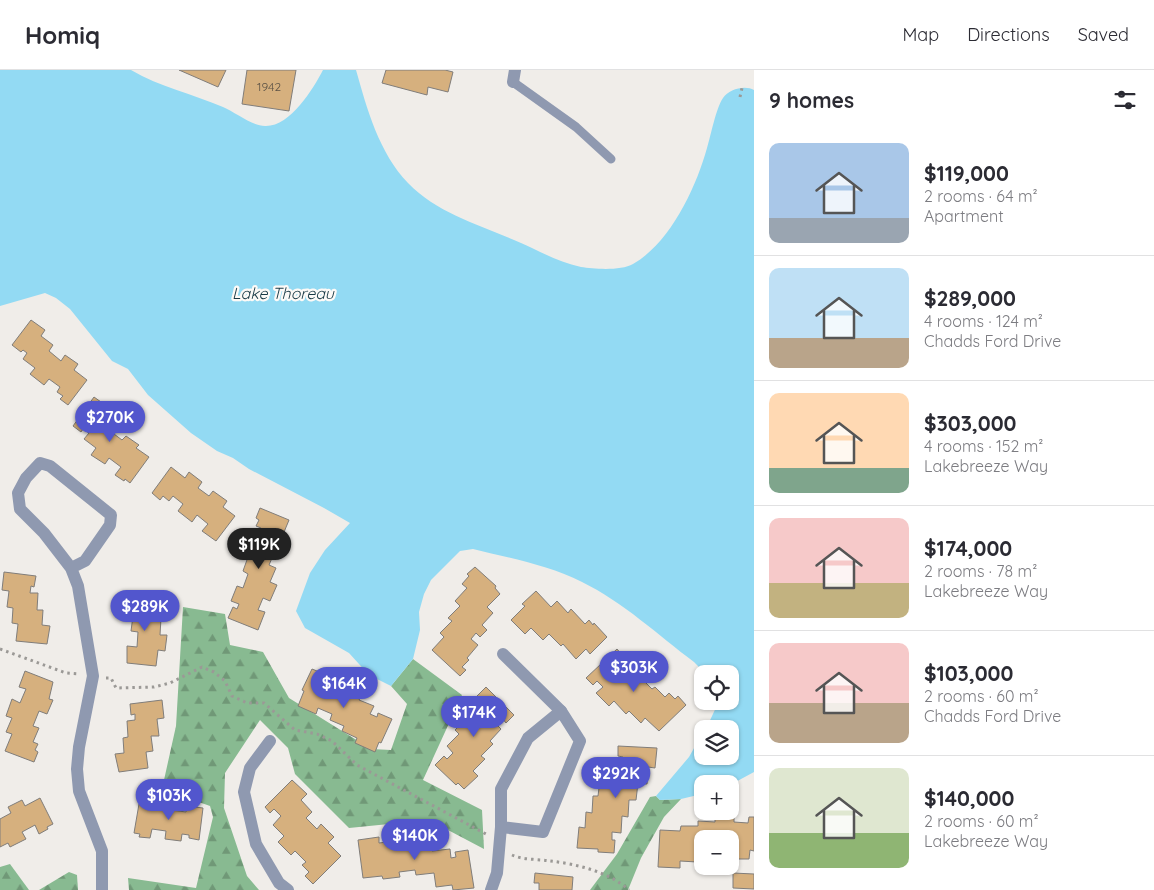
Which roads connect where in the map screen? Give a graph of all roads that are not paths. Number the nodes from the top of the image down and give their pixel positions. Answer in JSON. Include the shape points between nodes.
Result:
{"nodes":[{"id":1,"x":514,"y":76,"type":"edge"},
{"id":2,"x":611,"y":159,"type":"dead end"},
{"id":3,"x":71,"y":568,"type":"junction"},
{"id":4,"x":503,"y":654,"type":"dead end"},
{"id":5,"x":561,"y":712,"type":"junction"},
{"id":6,"x":270,"y":741,"type":"dead end"},
{"id":7,"x":501,"y":828,"type":"junction"},
{"id":8,"x":102,"y":890,"type":"edge"},
{"id":9,"x":288,"y":890,"type":"edge"},
{"id":10,"x":491,"y":890,"type":"edge"}],
"edges":[{"from":1,"to":2,"type":"lane"},
{"from":3,"to":3,"type":"street","via":[[85,561],[110,525],[111,515],[50,466],[40,463],[18,493],[20,509]]},
{"from":3,"to":8,"type":"street","via":[[78,586],[93,676],[79,747],[79,791],[102,851]]},
{"from":4,"to":5,"type":"street"},
{"from":5,"to":7,"type":"street","via":[[528,738],[501,789]]},
{"from":5,"to":7,"type":"street","via":[[580,741],[543,832]]},
{"from":6,"to":9,"type":"street","via":[[250,768],[244,792],[256,844],[279,883]]},
{"from":7,"to":10,"type":"street","via":[[497,872]]}]}
